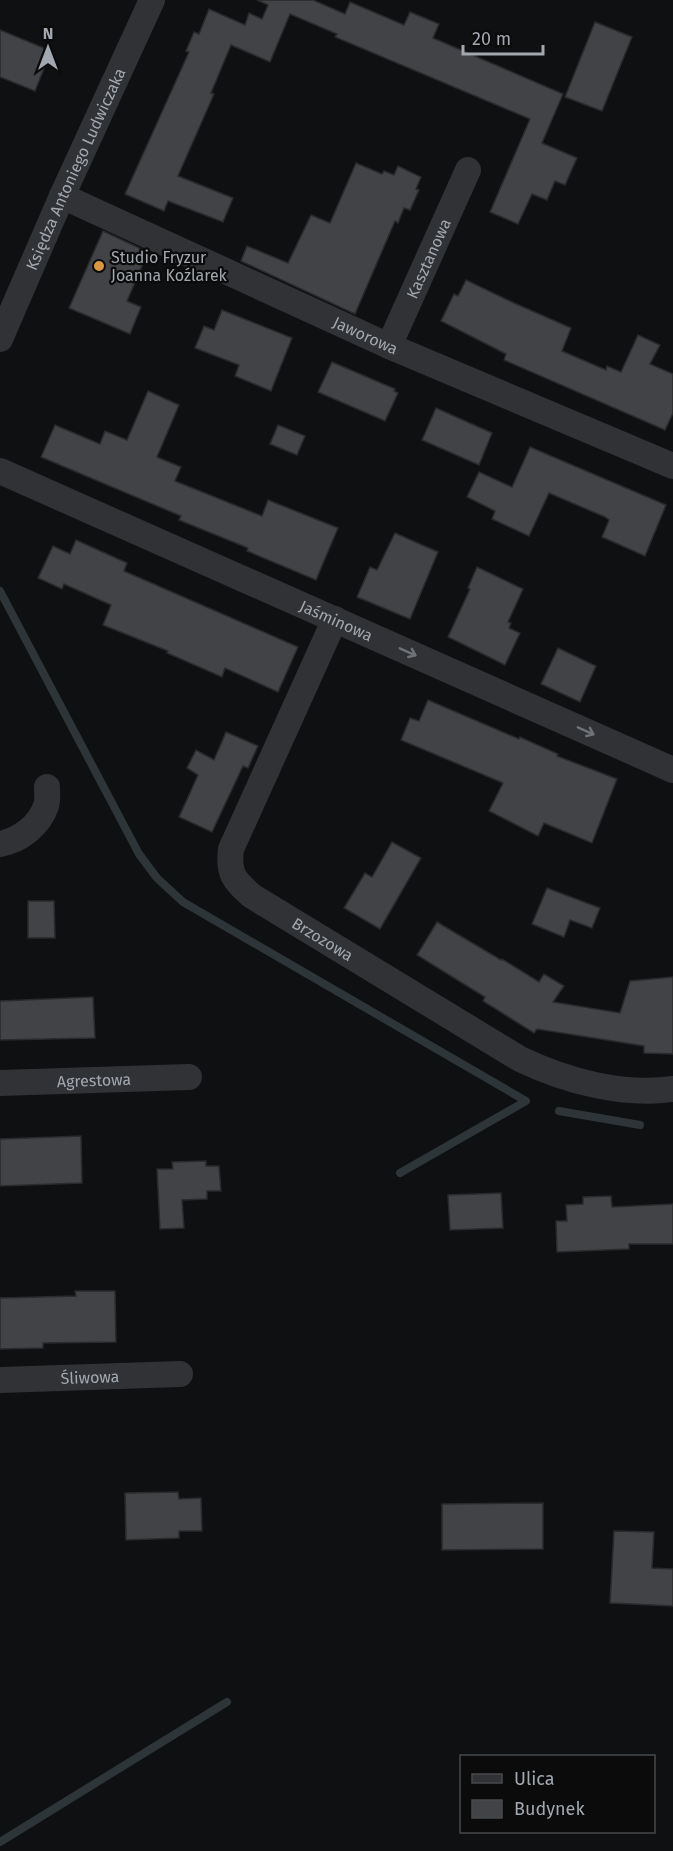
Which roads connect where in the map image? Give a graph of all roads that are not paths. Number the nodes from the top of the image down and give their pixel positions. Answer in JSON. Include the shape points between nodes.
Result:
{"nodes":[{"id":1,"x":152,"y":0,"type":"edge"},
{"id":2,"x":468,"y":170,"type":"dead end"},
{"id":3,"x":62,"y":196,"type":"junction"},
{"id":4,"x":0,"y":339,"type":"edge"},
{"id":5,"x":389,"y":346,"type":"junction"},
{"id":6,"x":673,"y":466,"type":"edge"},
{"id":7,"x":0,"y":471,"type":"edge"},
{"id":8,"x":335,"y":620,"type":"junction"},
{"id":9,"x":673,"y":771,"type":"edge"},
{"id":10,"x":47,"y":788,"type":"dead end"},
{"id":11,"x":0,"y":844,"type":"edge"},
{"id":12,"x":189,"y":1077,"type":"dead end"},
{"id":13,"x":0,"y":1083,"type":"edge"},
{"id":14,"x":673,"y":1089,"type":"edge"},
{"id":15,"x":180,"y":1374,"type":"dead end"},
{"id":16,"x":0,"y":1380,"type":"edge"}],
"edges":[{"from":1,"to":3,"type":"street","name":"Księdza Antoniego Ludwiczaka"},
{"from":2,"to":5,"type":"street","name":"Kasztanowa"},
{"from":3,"to":4,"type":"street","name":"Księdza Antoniego Ludwiczaka"},
{"from":3,"to":5,"type":"street","name":"Jaworowa"},
{"from":5,"to":6,"type":"street","name":"Jaworowa"},
{"from":7,"to":8,"type":"street","name":"Jaśminowa"},
{"from":8,"to":9,"type":"street","name":"Jaśminowa","one_way":true},
{"from":8,"to":14,"type":"street","name":"Brzozowa","via":[[231,849],[231,873],[237,882],[252,896],[520,1059],[607,1087],[639,1092]]},
{"from":10,"to":11,"type":"street","via":[[47,805],[38,820],[27,832]]},
{"from":12,"to":13,"type":"street","name":"Agrestowa"},
{"from":15,"to":16,"type":"street","name":"Śliwowa"}]}
